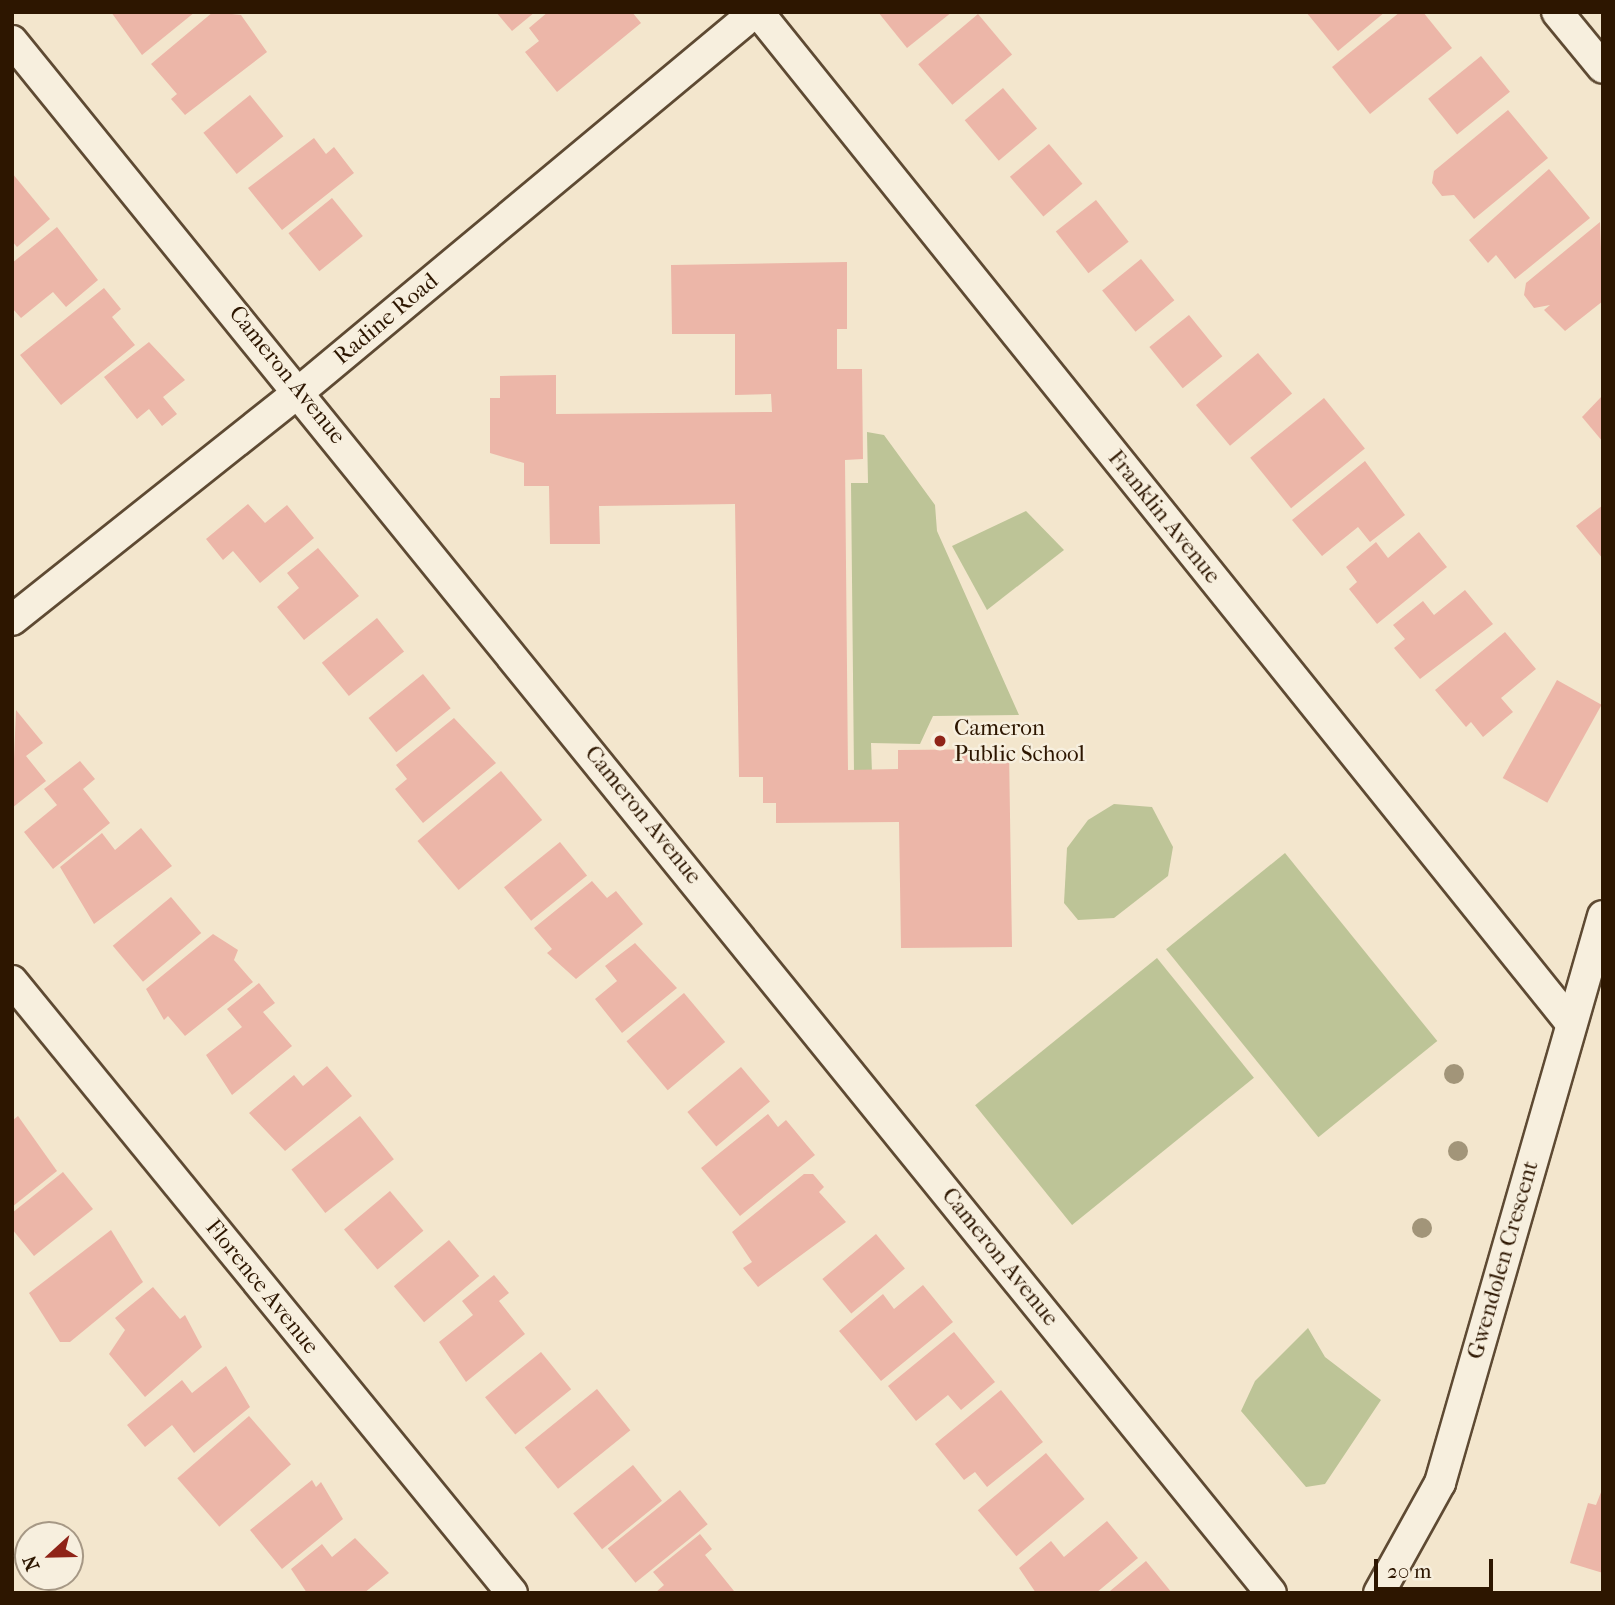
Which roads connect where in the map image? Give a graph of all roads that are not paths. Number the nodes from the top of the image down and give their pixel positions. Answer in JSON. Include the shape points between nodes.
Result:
{"nodes":[{"id":1,"x":756,"y":12,"type":"edge"},
{"id":2,"x":1557,"y":12,"type":"edge"},
{"id":3,"x":12,"y":41,"type":"edge"},
{"id":4,"x":1603,"y":68,"type":"edge"},
{"id":5,"x":300,"y":391,"type":"junction"},
{"id":6,"x":12,"y":620,"type":"edge"},
{"id":7,"x":1603,"y":916,"type":"edge"},
{"id":8,"x":12,"y":981,"type":"edge"},
{"id":9,"x":1570,"y":1022,"type":"junction"},
{"id":10,"x":512,"y":1593,"type":"edge"},
{"id":11,"x":1270,"y":1593,"type":"edge"},
{"id":12,"x":1379,"y":1593,"type":"edge"}],
"edges":[{"from":1,"to":5,"type":"street","name":"Radine Road"},
{"from":1,"to":9,"type":"street","name":"Franklin Avenue"},
{"from":2,"to":4,"type":"street"},
{"from":3,"to":5,"type":"street","name":"Cameron Avenue"},
{"from":5,"to":6,"type":"street","name":"Radine Road"},
{"from":5,"to":11,"type":"street","name":"Cameron Avenue"},
{"from":7,"to":9,"type":"street","name":"Gwendolen Crescent"},
{"from":8,"to":10,"type":"street","name":"Florence Avenue"},
{"from":9,"to":12,"type":"street","name":"Gwendolen Crescent","via":[[1440,1483]]}]}
